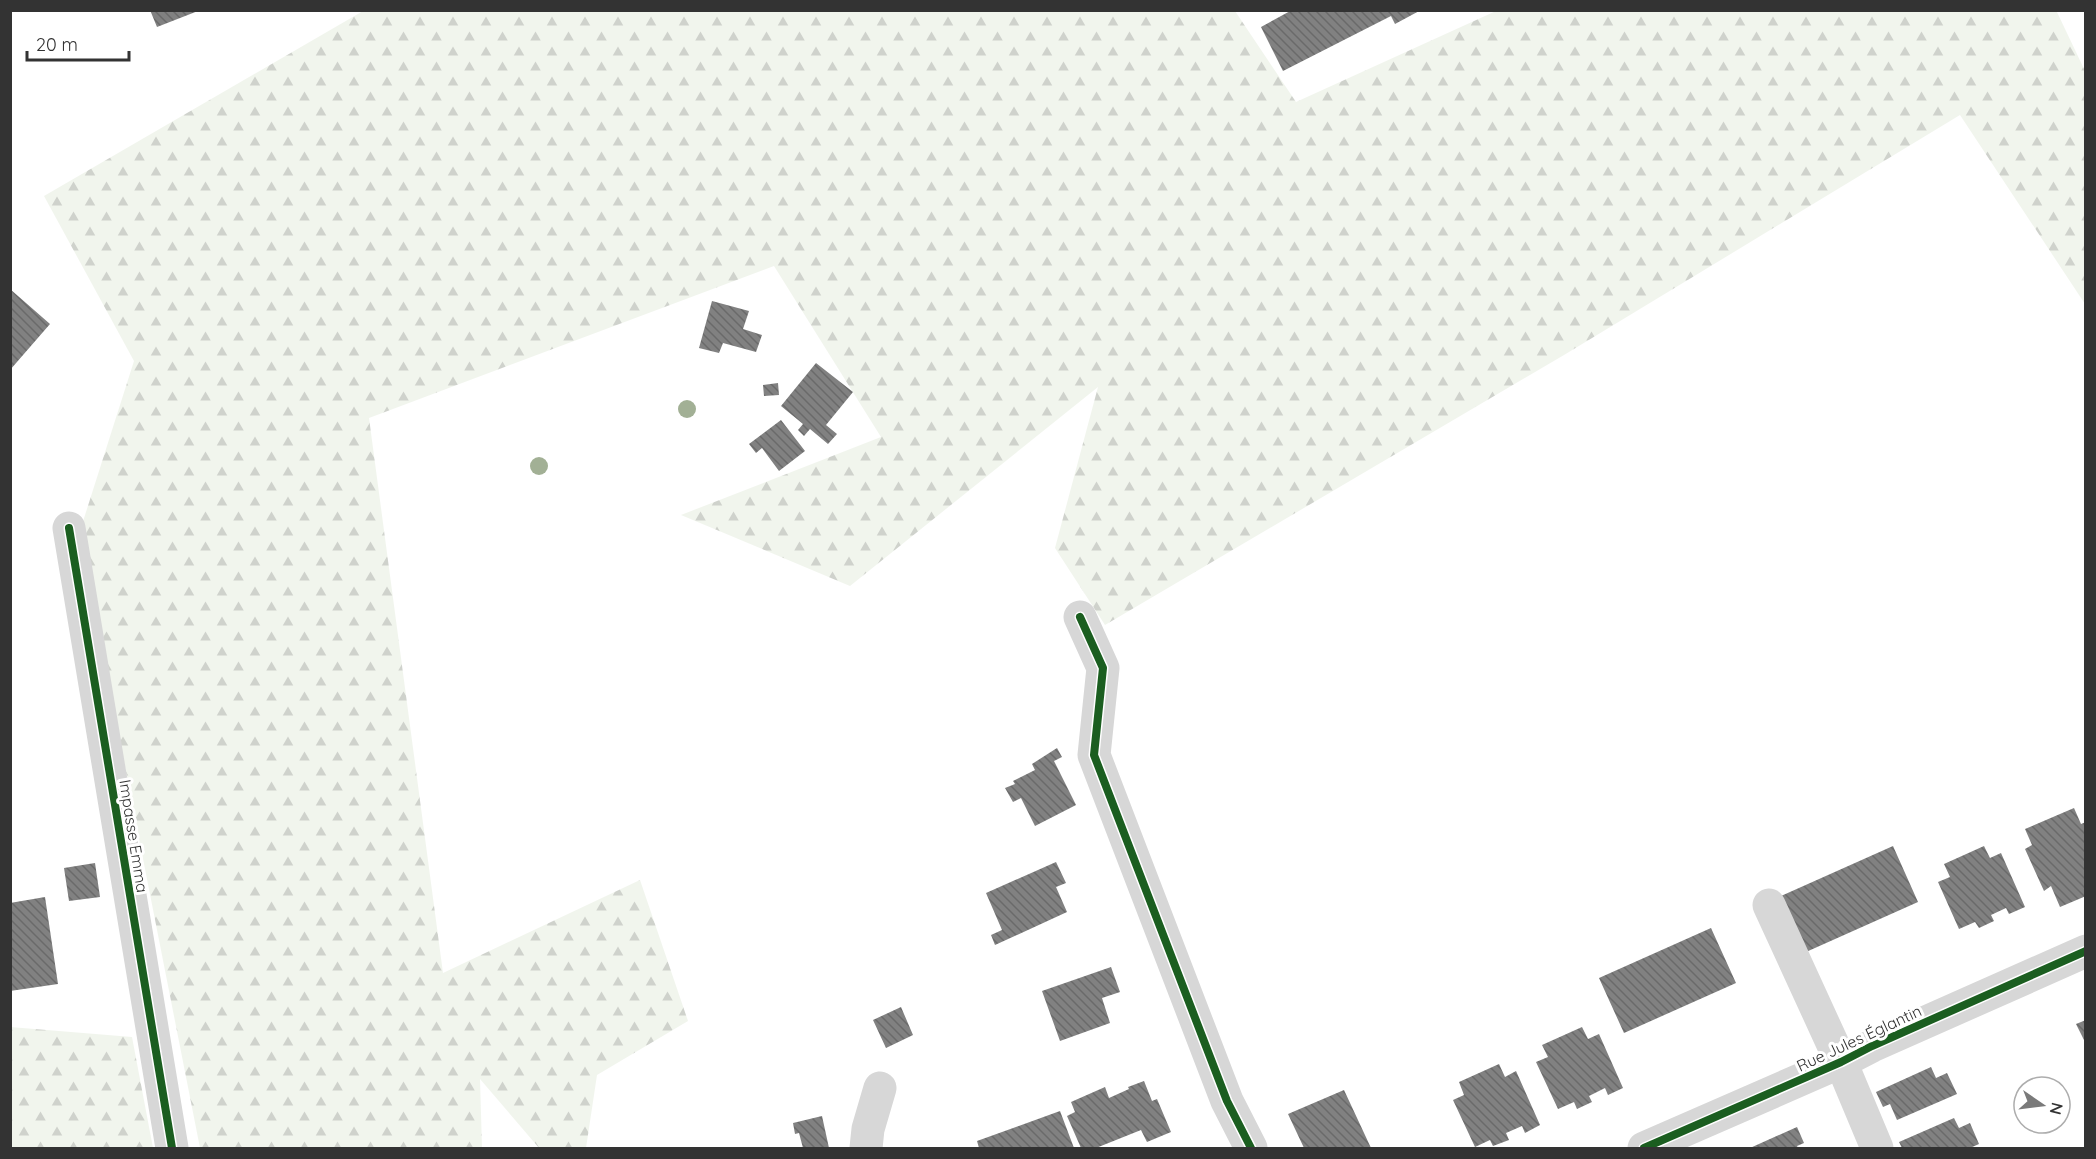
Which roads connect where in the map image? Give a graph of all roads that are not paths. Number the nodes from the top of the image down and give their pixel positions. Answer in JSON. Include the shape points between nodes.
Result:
{"nodes":[{"id":1,"x":69,"y":528,"type":"dead end"},
{"id":2,"x":1080,"y":617,"type":"dead end"},
{"id":3,"x":1769,"y":905,"type":"dead end"},
{"id":4,"x":2085,"y":951,"type":"edge"},
{"id":5,"x":1841,"y":1062,"type":"junction"},
{"id":6,"x":880,"y":1088,"type":"dead end"},
{"id":7,"x":172,"y":1149,"type":"edge"},
{"id":8,"x":866,"y":1149,"type":"edge"},
{"id":9,"x":1251,"y":1149,"type":"edge"},
{"id":10,"x":1644,"y":1149,"type":"edge"},
{"id":11,"x":1877,"y":1149,"type":"edge"}],
"edges":[{"from":1,"to":7,"type":"street","name":"Impasse Emma"},
{"from":2,"to":9,"type":"street","via":[[1103,668],[1094,755],[1227,1101]]},
{"from":3,"to":5,"type":"street"},
{"from":4,"to":5,"type":"street","name":"Rue Jules Églantin"},
{"from":5,"to":10,"type":"street","name":"Rue Jules Églantin"},
{"from":5,"to":11,"type":"street"},
{"from":6,"to":8,"type":"street"}]}
